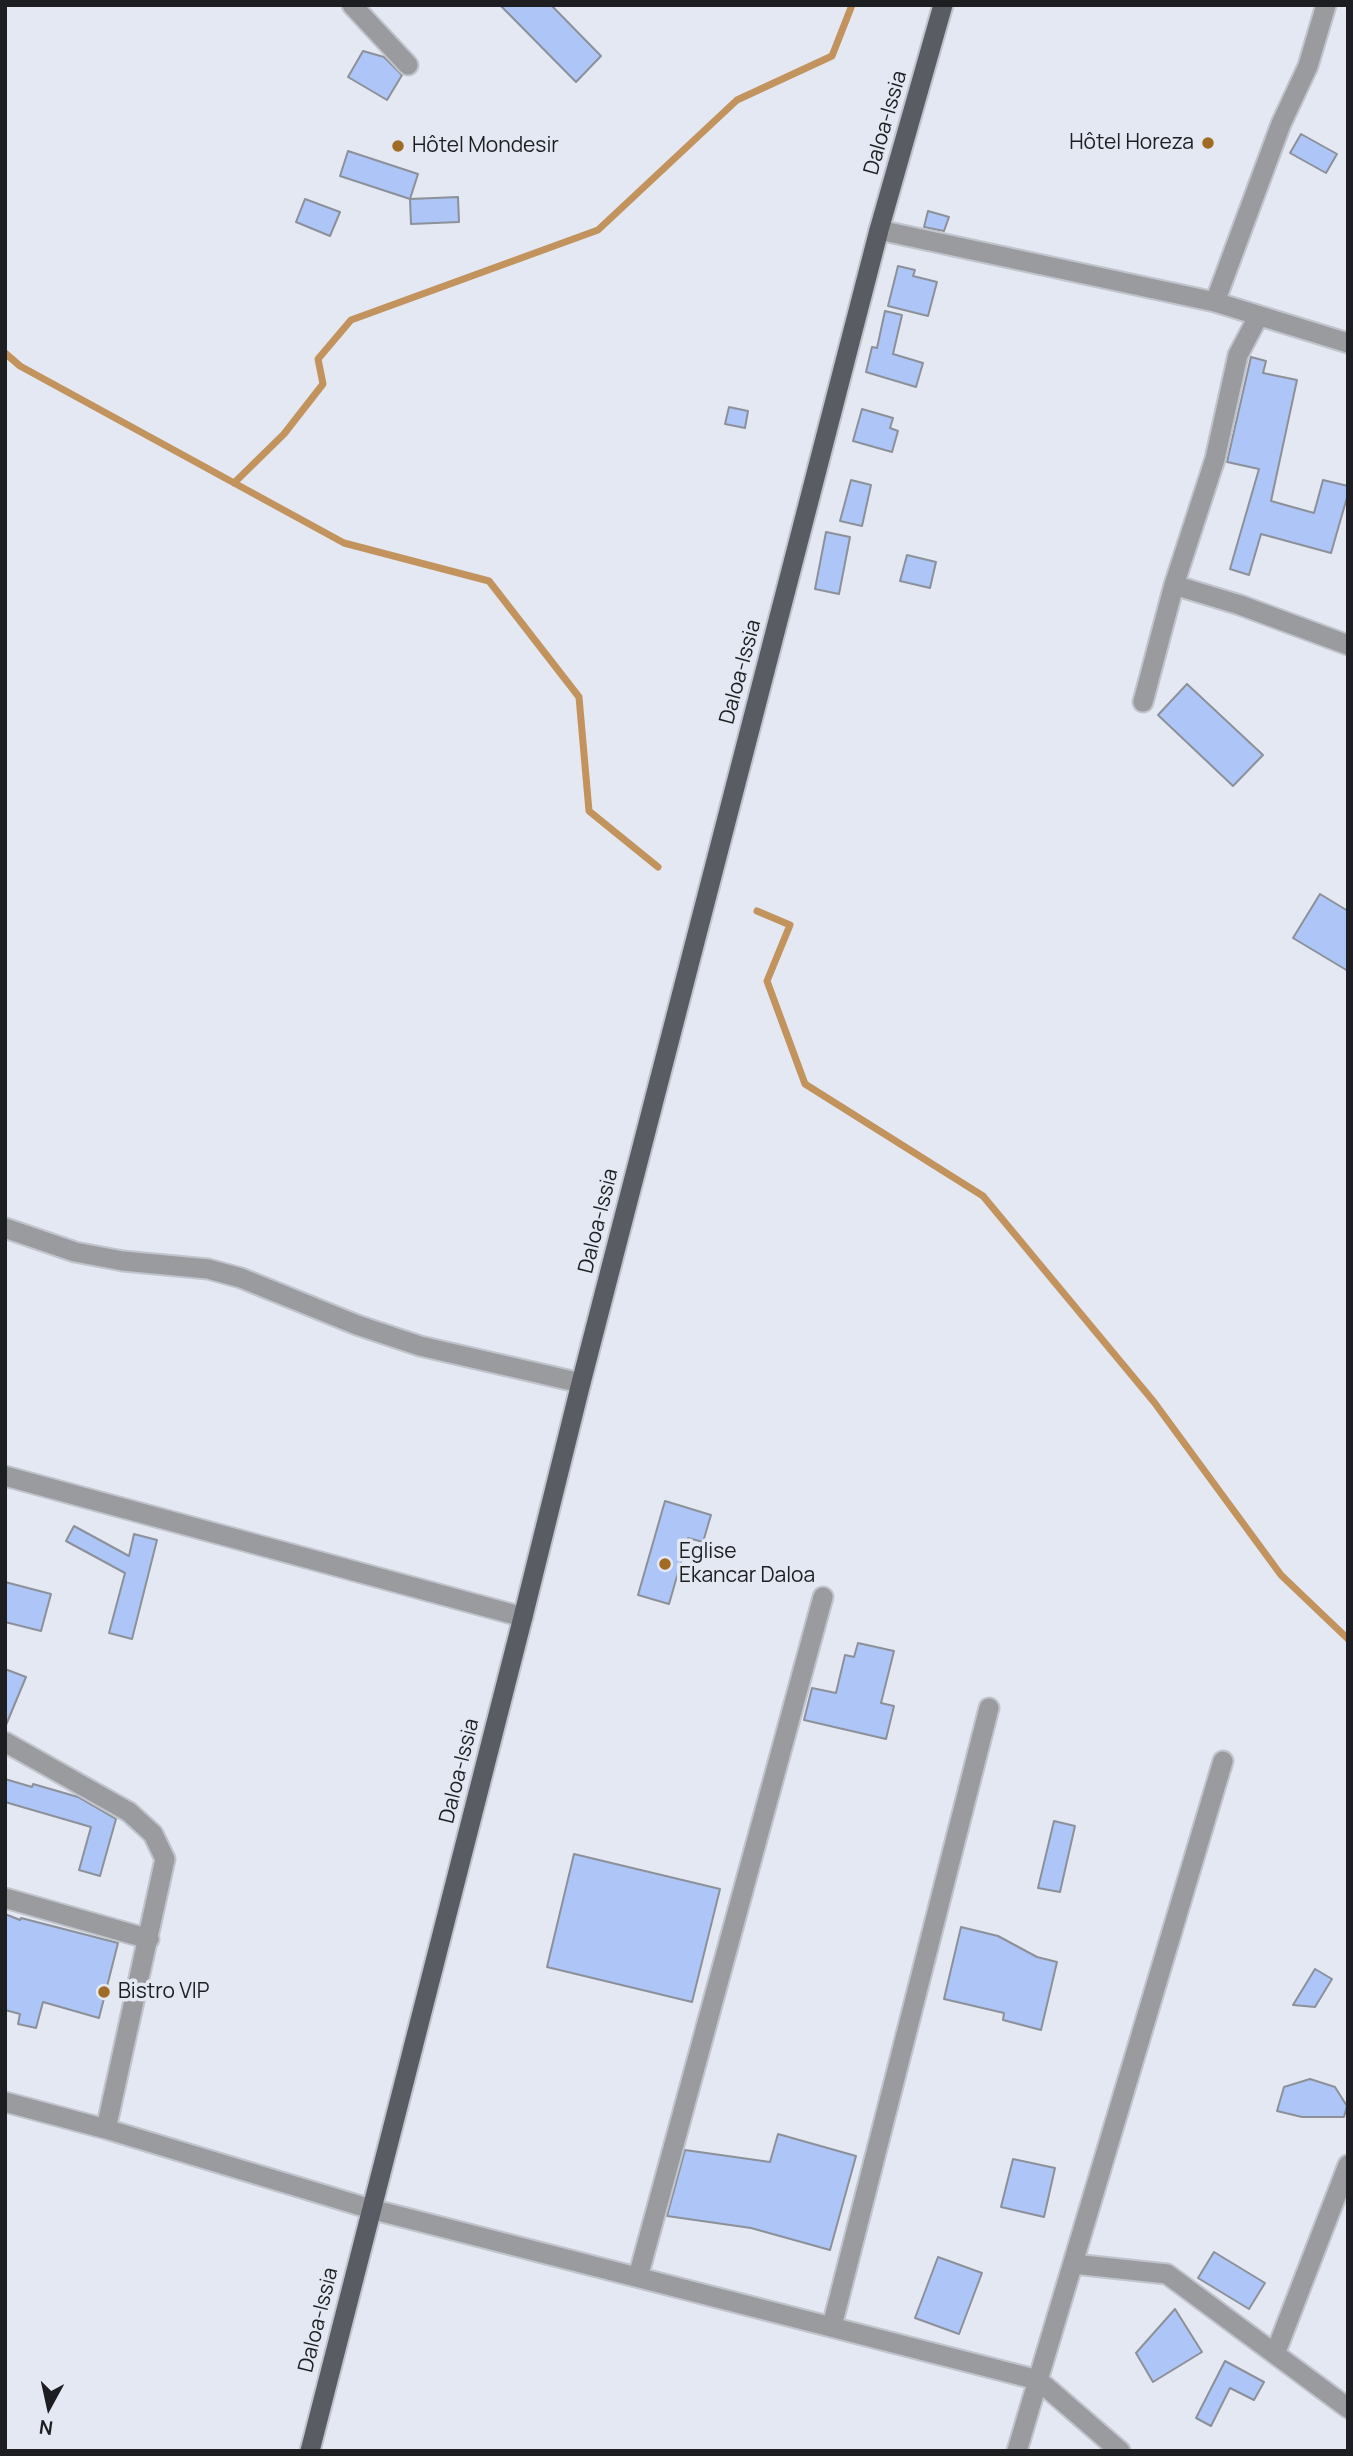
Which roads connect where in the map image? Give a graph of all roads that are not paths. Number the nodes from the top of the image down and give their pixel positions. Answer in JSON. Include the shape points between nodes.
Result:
{"nodes":[{"id":1,"x":352,"y":5,"type":"edge"},
{"id":2,"x":943,"y":5,"type":"edge"},
{"id":3,"x":1326,"y":5,"type":"edge"},
{"id":4,"x":408,"y":65,"type":"dead end"},
{"id":5,"x":879,"y":230,"type":"junction"},
{"id":6,"x":1215,"y":302,"type":"junction"},
{"id":7,"x":1258,"y":317,"type":"junction"},
{"id":8,"x":1348,"y":343,"type":"edge"},
{"id":9,"x":1174,"y":585,"type":"junction"},
{"id":10,"x":1348,"y":645,"type":"edge"},
{"id":11,"x":1143,"y":702,"type":"dead end"},
{"id":12,"x":5,"y":1228,"type":"edge"},
{"id":13,"x":581,"y":1383,"type":"junction"},
{"id":14,"x":5,"y":1476,"type":"edge"},
{"id":15,"x":823,"y":1597,"type":"dead end"},
{"id":16,"x":523,"y":1617,"type":"junction"},
{"id":17,"x":989,"y":1708,"type":"dead end"},
{"id":18,"x":5,"y":1742,"type":"edge"},
{"id":19,"x":1223,"y":1762,"type":"dead end"},
{"id":20,"x":5,"y":1898,"type":"edge"},
{"id":21,"x":149,"y":1939,"type":"junction"},
{"id":22,"x":5,"y":2102,"type":"edge"},
{"id":23,"x":106,"y":2129,"type":"junction"},
{"id":24,"x":1348,"y":2165,"type":"edge"},
{"id":25,"x":371,"y":2209,"type":"junction"},
{"id":26,"x":1074,"y":2264,"type":"junction"},
{"id":27,"x":638,"y":2277,"type":"junction"},
{"id":28,"x":832,"y":2326,"type":"junction"},
{"id":29,"x":1275,"y":2354,"type":"junction"},
{"id":30,"x":1038,"y":2380,"type":"junction"},
{"id":31,"x":1348,"y":2409,"type":"edge"},
{"id":32,"x":310,"y":2451,"type":"edge"},
{"id":33,"x":1017,"y":2451,"type":"edge"},
{"id":34,"x":1120,"y":2451,"type":"edge"}],
"edges":[{"from":1,"to":4,"type":"street"},
{"from":2,"to":5,"type":"main road","name":"Daloa-Issia"},
{"from":3,"to":6,"type":"street","via":[[1308,66],[1281,124]]},
{"from":5,"to":6,"type":"street"},
{"from":5,"to":13,"type":"main road","name":"Daloa-Issia"},
{"from":6,"to":7,"type":"street"},
{"from":7,"to":8,"type":"street"},
{"from":7,"to":9,"type":"street","via":[[1238,355],[1215,459]]},
{"from":9,"to":10,"type":"street"},
{"from":9,"to":11,"type":"street"},
{"from":12,"to":13,"type":"street","via":[[75,1252],[208,1269],[420,1346]]},
{"from":13,"to":16,"type":"main road","name":"Daloa-Issia"},
{"from":14,"to":16,"type":"street"},
{"from":15,"to":27,"type":"street"},
{"from":16,"to":25,"type":"main road","name":"Daloa-Issia"},
{"from":17,"to":28,"type":"street"},
{"from":18,"to":21,"type":"street","via":[[129,1812],[153,1834],[164,1859]]},
{"from":19,"to":26,"type":"street"},
{"from":20,"to":21,"type":"street"},
{"from":21,"to":23,"type":"street"},
{"from":22,"to":23,"type":"street"},
{"from":23,"to":25,"type":"street"},
{"from":24,"to":29,"type":"street"},
{"from":25,"to":27,"type":"street"},
{"from":25,"to":32,"type":"main road","name":"Daloa-Issia"},
{"from":26,"to":29,"type":"street","via":[[1167,2274]]},
{"from":26,"to":30,"type":"street"},
{"from":27,"to":28,"type":"street"},
{"from":28,"to":30,"type":"street"},
{"from":29,"to":31,"type":"street"},
{"from":30,"to":33,"type":"street"},
{"from":30,"to":34,"type":"street"}]}
